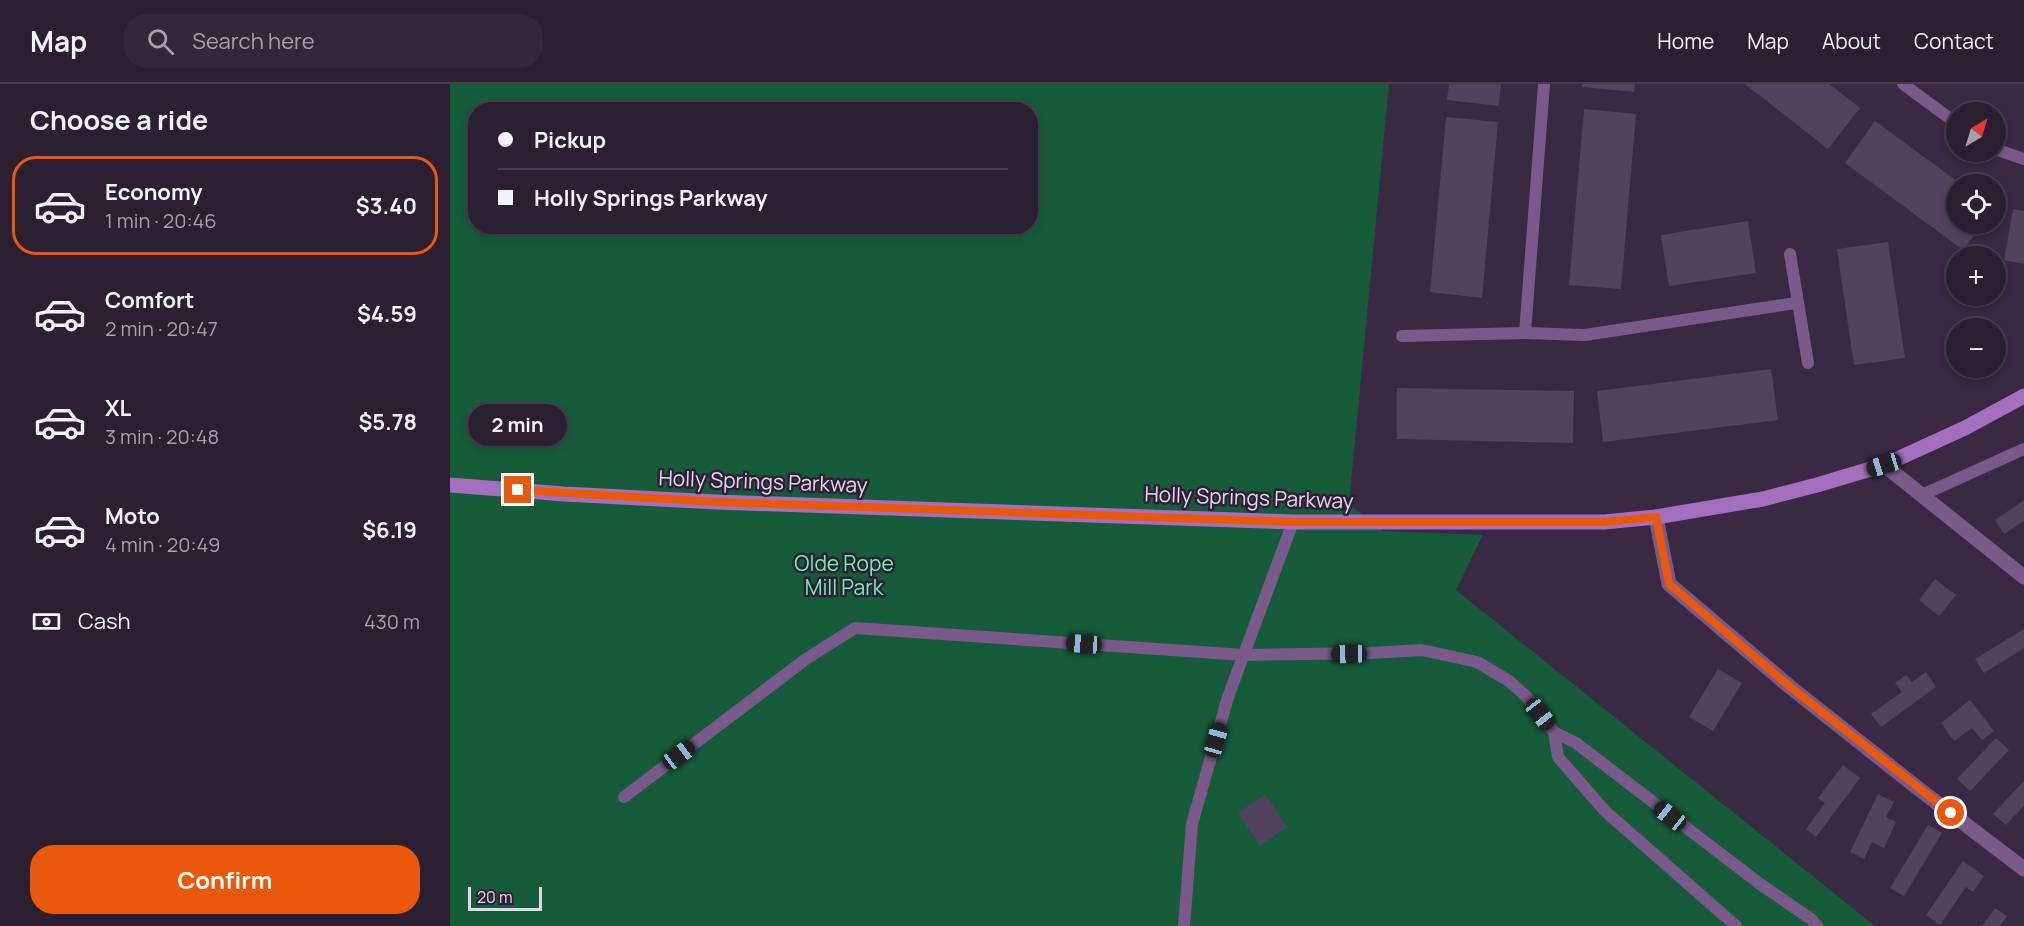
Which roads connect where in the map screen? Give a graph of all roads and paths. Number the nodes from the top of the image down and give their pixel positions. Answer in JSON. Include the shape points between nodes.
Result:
{"nodes":[{"id":1,"x":1544,"y":84,"type":"edge"},
{"id":2,"x":1903,"y":84,"type":"edge"},
{"id":3,"x":1946,"y":116,"type":"edge"},
{"id":4,"x":2006,"y":154,"type":"edge"},
{"id":5,"x":2024,"y":159,"type":"edge"},
{"id":6,"x":1790,"y":254,"type":"dead end"},
{"id":7,"x":1796,"y":303,"type":"junction"},
{"id":8,"x":1525,"y":333,"type":"junction"},
{"id":9,"x":1402,"y":336,"type":"dead end"},
{"id":10,"x":1808,"y":363,"type":"dead end"},
{"id":11,"x":2024,"y":396,"type":"edge"},
{"id":12,"x":2024,"y":449,"type":"edge"},
{"id":13,"x":1884,"y":465,"type":"junction"},
{"id":14,"x":450,"y":485,"type":"edge"},
{"id":15,"x":1922,"y":495,"type":"junction"},
{"id":16,"x":1656,"y":517,"type":"junction"},
{"id":17,"x":1293,"y":522,"type":"junction"},
{"id":18,"x":2024,"y":577,"type":"edge"},
{"id":19,"x":1244,"y":655,"type":"junction"},
{"id":20,"x":1554,"y":732,"type":"junction"},
{"id":21,"x":624,"y":796,"type":"dead end"},
{"id":22,"x":2024,"y":868,"type":"edge"},
{"id":23,"x":1184,"y":926,"type":"edge"},
{"id":24,"x":1736,"y":926,"type":"edge"},
{"id":25,"x":1817,"y":926,"type":"edge"}],
"edges":[{"from":1,"to":8,"type":"lane"},
{"from":2,"to":3,"type":"lane"},
{"from":4,"to":5,"type":"lane"},
{"from":6,"to":7,"type":"lane"},
{"from":7,"to":8,"type":"lane","via":[[1585,335]]},
{"from":7,"to":10,"type":"lane"},
{"from":8,"to":9,"type":"lane"},
{"from":11,"to":13,"type":"main road","name":"Holly Springs Parkway"},
{"from":12,"to":15,"type":"lane"},
{"from":13,"to":15,"type":"street"},
{"from":13,"to":16,"type":"main road","name":"Holly Springs Parkway","via":[[1763,499]]},
{"from":14,"to":17,"type":"main road","name":"Holly Springs Parkway","via":[[717,502]]},
{"from":15,"to":18,"type":"street"},
{"from":16,"to":17,"type":"main road","name":"Holly Springs Parkway","via":[[1604,522]]},
{"from":16,"to":22,"type":"street","via":[[1669,584],[1798,693]]},
{"from":17,"to":19,"type":"lane"},
{"from":19,"to":20,"type":"lane","via":[[1422,650],[1477,662],[1526,696]]},
{"from":19,"to":21,"type":"lane","via":[[855,628],[806,659]]},
{"from":19,"to":23,"type":"lane","via":[[1192,824]]},
{"from":20,"to":24,"type":"lane","via":[[1558,757],[1605,811]]},
{"from":20,"to":25,"type":"lane","via":[[1576,743]]}]}
